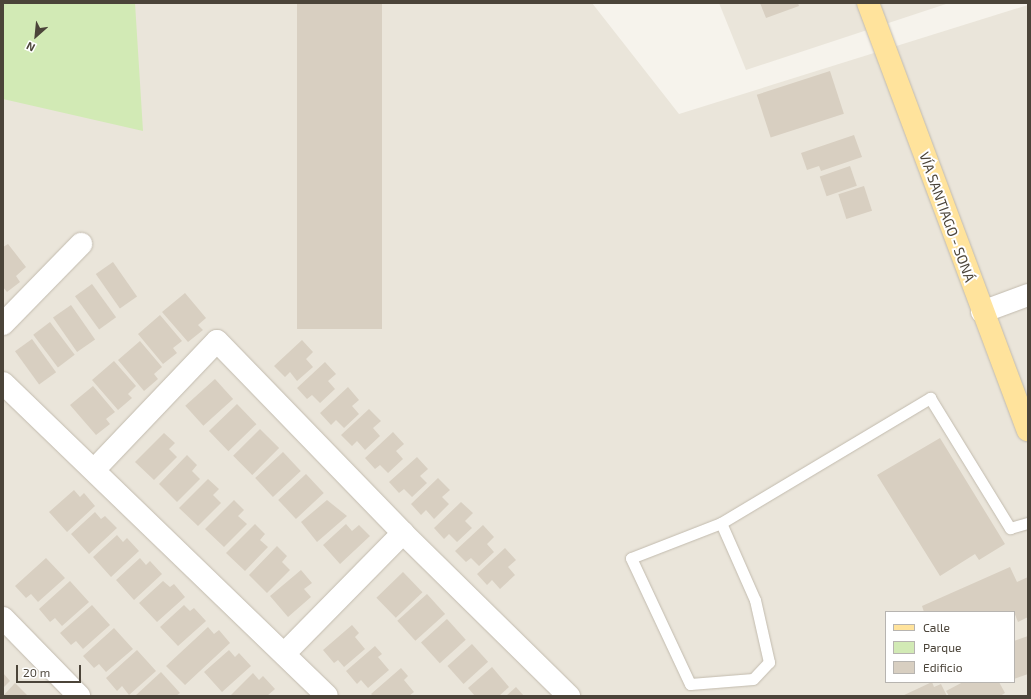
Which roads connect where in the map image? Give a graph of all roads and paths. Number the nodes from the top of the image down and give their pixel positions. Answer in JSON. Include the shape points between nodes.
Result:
{"nodes":[{"id":1,"x":868,"y":3,"type":"edge"},
{"id":2,"x":81,"y":244,"type":"dead end"},
{"id":3,"x":1028,"y":295,"type":"edge"},
{"id":4,"x":982,"y":312,"type":"junction"},
{"id":5,"x":3,"y":324,"type":"edge"},
{"id":6,"x":3,"y":383,"type":"edge"},
{"id":7,"x":1028,"y":430,"type":"edge"},
{"id":8,"x":94,"y":470,"type":"junction"},
{"id":9,"x":721,"y":522,"type":"junction"},
{"id":10,"x":1028,"y":522,"type":"edge"},
{"id":11,"x":403,"y":533,"type":"junction"},
{"id":12,"x":3,"y":618,"type":"edge"},
{"id":13,"x":284,"y":654,"type":"junction"},
{"id":14,"x":79,"y":696,"type":"edge"},
{"id":15,"x":327,"y":696,"type":"edge"},
{"id":16,"x":569,"y":696,"type":"edge"}],
"edges":[{"from":1,"to":4,"type":"main road","name":"VÍA SANTIAGO - SONÁ"},
{"from":2,"to":5,"type":"street"},
{"from":3,"to":4,"type":"street"},
{"from":4,"to":7,"type":"main road","name":"VÍA SANTIAGO - SONÁ"},
{"from":6,"to":8,"type":"street"},
{"from":8,"to":11,"type":"street","via":[[217,341]]},
{"from":8,"to":13,"type":"street"},
{"from":9,"to":9,"type":"lane","via":[[631,558],[690,684],[754,679],[769,662],[755,600]]},
{"from":9,"to":10,"type":"lane","via":[[930,398],[1010,528]]},
{"from":11,"to":13,"type":"street"},
{"from":11,"to":16,"type":"street"},
{"from":12,"to":14,"type":"street"},
{"from":13,"to":15,"type":"street"}]}
